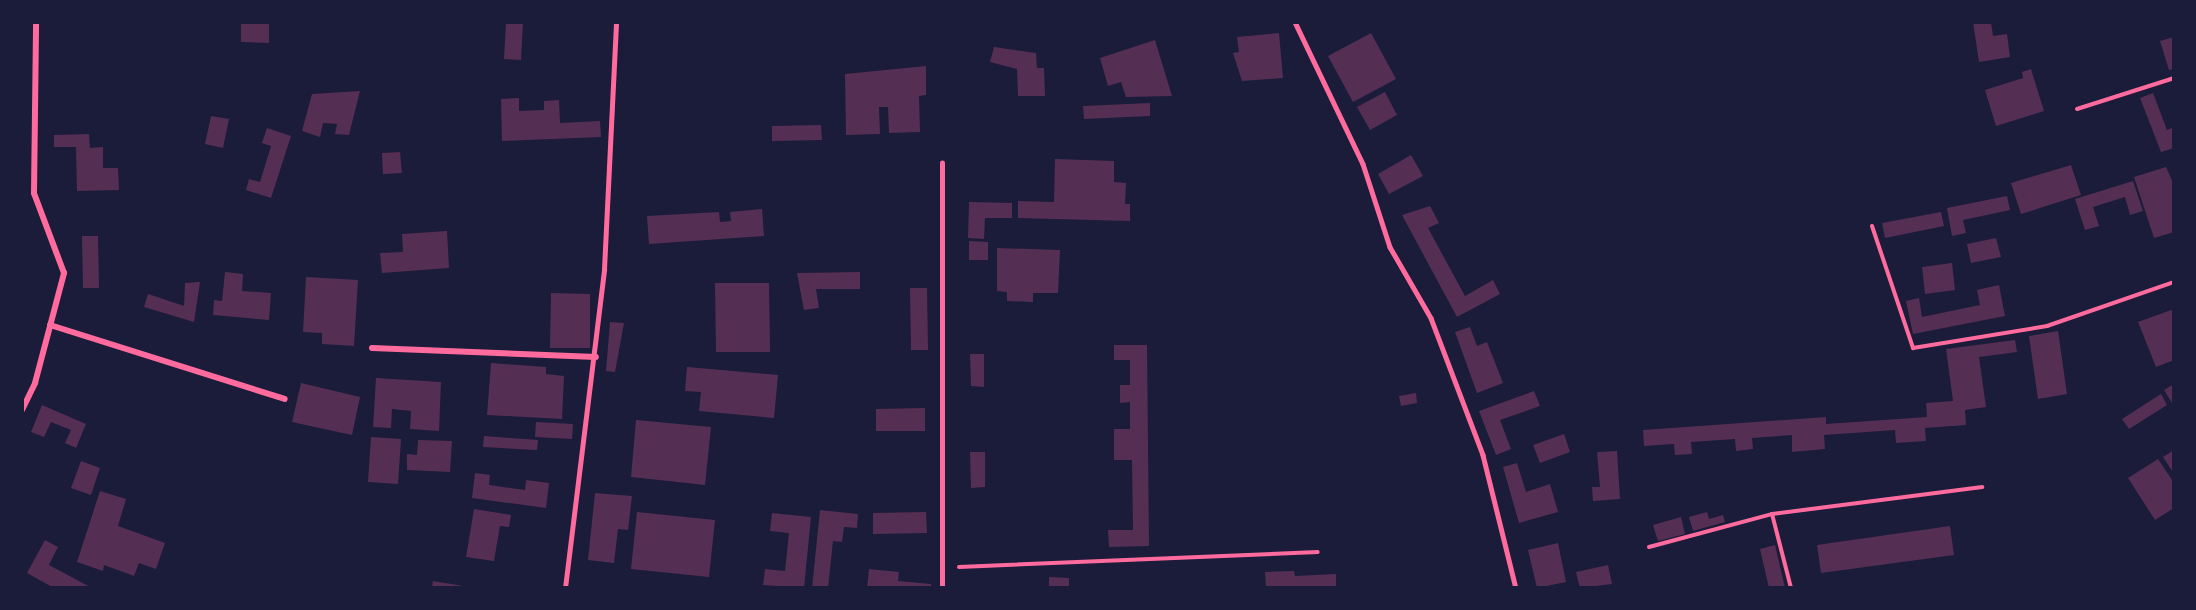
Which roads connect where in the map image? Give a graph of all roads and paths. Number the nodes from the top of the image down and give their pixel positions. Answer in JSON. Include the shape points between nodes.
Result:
{"nodes":[{"id":1,"x":36,"y":22,"type":"edge"},
{"id":2,"x":616,"y":22,"type":"edge"},
{"id":3,"x":1294,"y":22,"type":"edge"},
{"id":4,"x":2174,"y":78,"type":"edge"},
{"id":5,"x":2077,"y":109,"type":"dead end"},
{"id":6,"x":942,"y":163,"type":"dead end"},
{"id":7,"x":1872,"y":226,"type":"dead end"},
{"id":8,"x":2174,"y":282,"type":"edge"},
{"id":9,"x":50,"y":325,"type":"junction"},
{"id":10,"x":372,"y":348,"type":"dead end"},
{"id":11,"x":596,"y":357,"type":"junction"},
{"id":12,"x":285,"y":399,"type":"dead end"},
{"id":13,"x":22,"y":410,"type":"edge"},
{"id":14,"x":1982,"y":487,"type":"dead end"},
{"id":15,"x":1772,"y":514,"type":"junction"},
{"id":16,"x":1649,"y":547,"type":"dead end"},
{"id":17,"x":1318,"y":552,"type":"dead end"},
{"id":18,"x":943,"y":568,"type":"junction"},
{"id":19,"x":566,"y":588,"type":"edge"},
{"id":20,"x":942,"y":588,"type":"edge"},
{"id":21,"x":1516,"y":588,"type":"edge"},
{"id":22,"x":1791,"y":588,"type":"edge"}],
"edges":[{"from":1,"to":9,"type":"street","via":[[34,193],[64,273]]},
{"from":2,"to":11,"type":"lane"},
{"from":3,"to":21,"type":"lane","via":[[1363,164],[1390,247],[1431,318],[1483,455]]},
{"from":4,"to":5,"type":"path"},
{"from":6,"to":18,"type":"lane"},
{"from":7,"to":8,"type":"path","via":[[1913,348],[2047,326]]},
{"from":9,"to":12,"type":"street"},
{"from":9,"to":13,"type":"street","via":[[35,383]]},
{"from":10,"to":11,"type":"street"},
{"from":11,"to":19,"type":"lane"},
{"from":14,"to":15,"type":"path"},
{"from":15,"to":16,"type":"path"},
{"from":15,"to":22,"type":"path"},
{"from":17,"to":18,"type":"path"},
{"from":18,"to":20,"type":"lane"}]}
